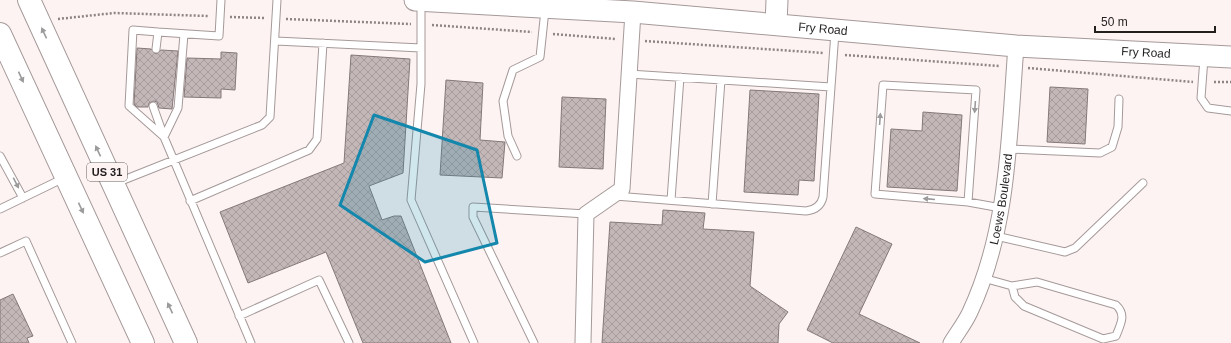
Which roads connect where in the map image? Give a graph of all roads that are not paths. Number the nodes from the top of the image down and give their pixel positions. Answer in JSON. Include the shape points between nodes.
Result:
{"nodes":[{"id":1,"x":29,"y":0,"type":"edge"},
{"id":2,"x":222,"y":0,"type":"edge"},
{"id":3,"x":277,"y":0,"type":"edge"},
{"id":4,"x":415,"y":0,"type":"edge"},
{"id":5,"x":421,"y":0,"type":"edge"},
{"id":6,"x":777,"y":0,"type":"edge"},
{"id":7,"x":517,"y":3,"type":"edge"},
{"id":8,"x":545,"y":8,"type":"junction"},
{"id":9,"x":633,"y":12,"type":"junction"},
{"id":10,"x":776,"y":24,"type":"junction"},
{"id":11,"x":835,"y":29,"type":"junction"},
{"id":12,"x":158,"y":32,"type":"junction"},
{"id":13,"x":184,"y":34,"type":"junction"},
{"id":14,"x":1,"y":40,"type":"edge"},
{"id":15,"x":276,"y":41,"type":"junction"},
{"id":16,"x":323,"y":43,"type":"junction"},
{"id":17,"x":1016,"y":46,"type":"junction"},
{"id":18,"x":421,"y":48,"type":"junction"},
{"id":19,"x":156,"y":49,"type":"dead end"},
{"id":20,"x":1204,"y":56,"type":"junction"},
{"id":21,"x":1231,"y":57,"type":"edge"},
{"id":22,"x":629,"y":74,"type":"junction"},
{"id":23,"x":680,"y":77,"type":"junction"},
{"id":24,"x":721,"y":80,"type":"junction"},
{"id":25,"x":831,"y":87,"type":"junction"},
{"id":26,"x":1119,"y":99,"type":"dead end"},
{"id":27,"x":153,"y":106,"type":"dead end"},
{"id":28,"x":1231,"y":111,"type":"edge"},
{"id":29,"x":164,"y":137,"type":"junction"},
{"id":30,"x":1008,"y":149,"type":"junction"},
{"id":31,"x":0,"y":156,"type":"edge"},
{"id":32,"x":517,"y":156,"type":"dead end"},
{"id":33,"x":174,"y":160,"type":"junction"},
{"id":34,"x":8,"y":169,"type":"junction"},
{"id":35,"x":0,"y":172,"type":"edge"},
{"id":36,"x":66,"y":177,"type":"junction"},
{"id":37,"x":1143,"y":183,"type":"dead end"},
{"id":38,"x":113,"y":184,"type":"junction"},
{"id":39,"x":610,"y":196,"type":"junction"},
{"id":40,"x":23,"y":198,"type":"junction"},
{"id":41,"x":671,"y":200,"type":"junction"},
{"id":42,"x":190,"y":201,"type":"junction"},
{"id":43,"x":968,"y":202,"type":"junction"},
{"id":44,"x":712,"y":204,"type":"junction"},
{"id":45,"x":1001,"y":208,"type":"junction"},
{"id":46,"x":0,"y":209,"type":"edge"},
{"id":47,"x":586,"y":214,"type":"junction"},
{"id":48,"x":996,"y":236,"type":"junction"},
{"id":49,"x":0,"y":253,"type":"edge"},
{"id":50,"x":983,"y":278,"type":"junction"},
{"id":51,"x":1012,"y":286,"type":"junction"},
{"id":52,"x":238,"y":316,"type":"junction"},
{"id":53,"x":72,"y":343,"type":"edge"},
{"id":54,"x":142,"y":343,"type":"edge"},
{"id":55,"x":186,"y":343,"type":"edge"},
{"id":56,"x":251,"y":343,"type":"edge"},
{"id":57,"x":348,"y":343,"type":"edge"},
{"id":58,"x":474,"y":343,"type":"edge"},
{"id":59,"x":534,"y":343,"type":"edge"},
{"id":60,"x":583,"y":343,"type":"edge"},
{"id":61,"x":951,"y":343,"type":"edge"}],
"edges":[{"from":38,"to":1,"type":"main road","number":"US 31","one_way":true},
{"from":2,"to":13,"type":"lane","via":[[219,36]]},
{"from":3,"to":15,"type":"lane"},
{"from":4,"to":5,"type":"street","name":"Fry Road"},
{"from":5,"to":7,"type":"street","name":"Fry Road"},
{"from":5,"to":18,"type":"lane"},
{"from":6,"to":10,"type":"street"},
{"from":7,"to":8,"type":"street","name":"Fry Road"},
{"from":8,"to":9,"type":"street","name":"Fry Road"},
{"from":8,"to":32,"type":"lane","via":[[540,57],[513,70],[503,101],[508,136]]},
{"from":9,"to":10,"type":"street","name":"Fry Road"},
{"from":9,"to":22,"type":"street"},
{"from":10,"to":11,"type":"street","name":"Fry Road"},
{"from":11,"to":17,"type":"street","name":"Fry Road"},
{"from":11,"to":25,"type":"lane"},
{"from":12,"to":13,"type":"lane"},
{"from":12,"to":19,"type":"lane"},
{"from":12,"to":29,"type":"lane","via":[[133,30],[129,106]]},
{"from":13,"to":29,"type":"lane","via":[[178,108]]},
{"from":14,"to":36,"type":"main road","number":"US 31","one_way":true},
{"from":15,"to":16,"type":"lane"},
{"from":15,"to":33,"type":"lane","via":[[270,116],[262,125]]},
{"from":16,"to":18,"type":"lane"},
{"from":16,"to":42,"type":"lane","via":[[318,139],[309,150]]},
{"from":17,"to":20,"type":"street","name":"Fry Road"},
{"from":17,"to":30,"type":"street","name":"Loews Boulevard"},
{"from":18,"to":58,"type":"lane","via":[[421,84],[410,200]]},
{"from":20,"to":21,"type":"street","name":"Fry Road"},
{"from":20,"to":28,"type":"lane","via":[[1201,98],[1208,108]]},
{"from":22,"to":23,"type":"lane"},
{"from":22,"to":39,"type":"street","via":[[622,188]]},
{"from":23,"to":24,"type":"lane"},
{"from":23,"to":41,"type":"lane"},
{"from":24,"to":25,"type":"lane"},
{"from":24,"to":44,"type":"lane"},
{"from":25,"to":44,"type":"lane","via":[[823,197],[819,206],[806,211]]},
{"from":26,"to":30,"type":"lane","via":[[1118,126],[1112,147],[1100,154]]},
{"from":27,"to":29,"type":"lane"},
{"from":29,"to":33,"type":"lane"},
{"from":30,"to":45,"type":"street","name":"Loews Boulevard"},
{"from":31,"to":34,"type":"lane"},
{"from":33,"to":38,"type":"lane"},
{"from":33,"to":42,"type":"lane"},
{"from":34,"to":35,"type":"lane"},
{"from":34,"to":40,"type":"lane","one_way":true},
{"from":36,"to":40,"type":"lane"},
{"from":36,"to":54,"type":"main road","number":"US 31","one_way":true},
{"from":37,"to":48,"type":"lane","via":[[1075,248],[1065,252]]},
{"from":55,"to":38,"type":"main road","number":"US 31","one_way":true},
{"from":39,"to":41,"type":"lane"},
{"from":39,"to":47,"type":"street"},
{"from":40,"to":46,"type":"lane"},
{"from":41,"to":44,"type":"lane"},
{"from":42,"to":52,"type":"lane"},
{"from":43,"to":43,"type":"lane","one_way":true,"via":[[875,194],[883,85],[976,90]]},
{"from":43,"to":45,"type":"lane"},
{"from":45,"to":48,"type":"street","name":"Loews Boulevard"},
{"from":47,"to":59,"type":"lane","via":[[473,207],[473,217]]},
{"from":47,"to":60,"type":"street"},
{"from":48,"to":50,"type":"street","name":"Loews Boulevard"},
{"from":49,"to":53,"type":"lane","via":[[26,241]]},
{"from":50,"to":51,"type":"lane"},
{"from":50,"to":61,"type":"street","name":"Loews Boulevard","via":[[970,312]]},
{"from":51,"to":51,"type":"lane","via":[[1037,282],[1116,305],[1121,309],[1123,317],[1116,336],[1103,340],[1024,306],[1015,297]]},
{"from":52,"to":56,"type":"lane"},
{"from":52,"to":57,"type":"lane","via":[[319,280]]}]}
